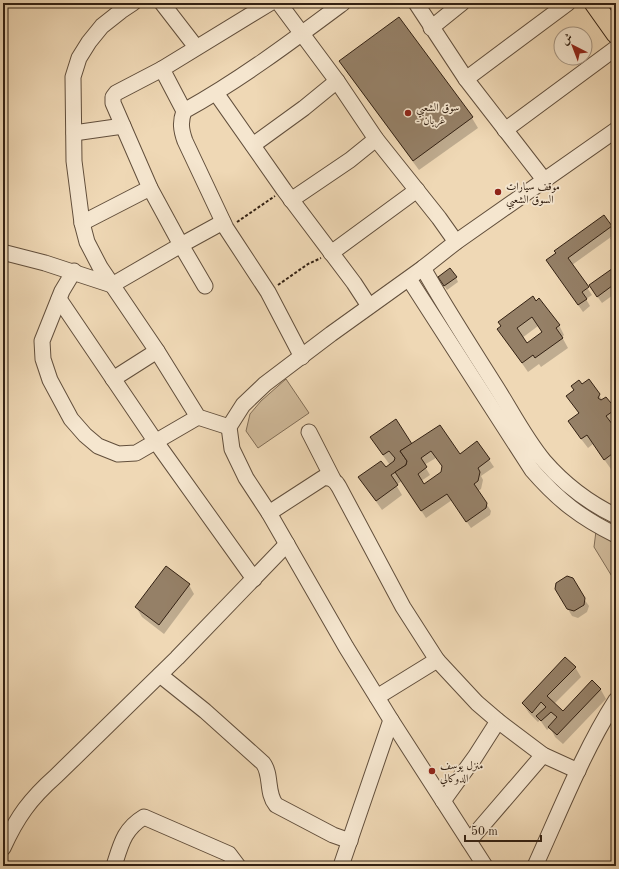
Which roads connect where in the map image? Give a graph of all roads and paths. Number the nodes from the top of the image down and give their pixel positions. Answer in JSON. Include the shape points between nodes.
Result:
{"nodes":[{"id":1,"x":134,"y":3,"type":"edge"},
{"id":2,"x":162,"y":3,"type":"edge"},
{"id":3,"x":270,"y":3,"type":"edge"},
{"id":4,"x":279,"y":3,"type":"edge"},
{"id":5,"x":343,"y":3,"type":"edge"},
{"id":6,"x":416,"y":3,"type":"edge"},
{"id":7,"x":462,"y":3,"type":"edge"},
{"id":8,"x":568,"y":3,"type":"edge"},
{"id":9,"x":599,"y":5,"type":"edge"},
{"id":10,"x":431,"y":28,"type":"junction"},
{"id":11,"x":302,"y":34,"type":"junction"},
{"id":12,"x":616,"y":34,"type":"edge"},
{"id":13,"x":196,"y":48,"type":"junction"},
{"id":14,"x":616,"y":48,"type":"edge"},
{"id":15,"x":162,"y":68,"type":"junction"},
{"id":16,"x":466,"y":79,"type":"junction"},
{"id":17,"x":337,"y":81,"type":"junction"},
{"id":18,"x":216,"y":93,"type":"junction"},
{"id":19,"x":184,"y":110,"type":"junction"},
{"id":20,"x":123,"y":126,"type":"junction"},
{"id":21,"x":505,"y":130,"type":"junction"},
{"id":22,"x":616,"y":130,"type":"edge"},
{"id":23,"x":74,"y":133,"type":"junction"},
{"id":24,"x":376,"y":139,"type":"junction"},
{"id":25,"x":253,"y":145,"type":"junction"},
{"id":26,"x":545,"y":181,"type":"junction"},
{"id":27,"x":150,"y":188,"type":"junction"},
{"id":28,"x":417,"y":190,"type":"junction"},
{"id":29,"x":288,"y":195,"type":"junction"},
{"id":30,"x":82,"y":223,"type":"junction"},
{"id":31,"x":224,"y":225,"type":"junction"},
{"id":32,"x":456,"y":242,"type":"junction"},
{"id":33,"x":181,"y":245,"type":"junction"},
{"id":34,"x":331,"y":253,"type":"junction"},
{"id":35,"x":3,"y":254,"type":"edge"},
{"id":36,"x":423,"y":268,"type":"junction"},
{"id":37,"x":74,"y":272,"type":"junction"},
{"id":38,"x":409,"y":278,"type":"junction"},
{"id":39,"x":112,"y":284,"type":"junction"},
{"id":40,"x":205,"y":286,"type":"dead end"},
{"id":41,"x":268,"y":292,"type":"junction"},
{"id":42,"x":59,"y":299,"type":"junction"},
{"id":43,"x":369,"y":306,"type":"junction"},
{"id":44,"x":157,"y":351,"type":"junction"},
{"id":45,"x":302,"y":357,"type":"junction"},
{"id":46,"x":113,"y":379,"type":"junction"},
{"id":47,"x":198,"y":418,"type":"junction"},
{"id":48,"x":229,"y":428,"type":"junction"},
{"id":49,"x":309,"y":432,"type":"dead end"},
{"id":50,"x":156,"y":442,"type":"junction"},
{"id":51,"x":523,"y":443,"type":"junction"},
{"id":52,"x":333,"y":479,"type":"junction"},
{"id":53,"x":269,"y":513,"type":"junction"},
{"id":54,"x":616,"y":516,"type":"edge"},
{"id":55,"x":616,"y":535,"type":"edge"},
{"id":56,"x":287,"y":544,"type":"junction"},
{"id":57,"x":254,"y":579,"type":"junction"},
{"id":58,"x":437,"y":660,"type":"junction"},
{"id":59,"x":160,"y":675,"type":"junction"},
{"id":60,"x":377,"y":697,"type":"junction"},
{"id":61,"x":616,"y":700,"type":"edge"},
{"id":62,"x":391,"y":720,"type":"junction"},
{"id":63,"x":498,"y":721,"type":"junction"},
{"id":64,"x":543,"y":755,"type":"junction"},
{"id":65,"x":578,"y":771,"type":"junction"},
{"id":66,"x":443,"y":801,"type":"junction"},
{"id":67,"x":350,"y":841,"type":"junction"},
{"id":68,"x":469,"y":841,"type":"junction"},
{"id":69,"x":3,"y":848,"type":"edge"},
{"id":70,"x":114,"y":866,"type":"edge"},
{"id":71,"x":238,"y":866,"type":"edge"},
{"id":72,"x":341,"y":866,"type":"edge"},
{"id":73,"x":485,"y":866,"type":"edge"},
{"id":74,"x":535,"y":866,"type":"edge"}],
"edges":[{"from":1,"to":23,"type":"street","via":[[102,26],[80,58],[73,77]]},
{"from":2,"to":13,"type":"street"},
{"from":3,"to":13,"type":"street"},
{"from":4,"to":11,"type":"street"},
{"from":5,"to":11,"type":"street"},
{"from":6,"to":10,"type":"street"},
{"from":7,"to":10,"type":"street"},
{"from":8,"to":16,"type":"street"},
{"from":9,"to":12,"type":"main road"},
{"from":10,"to":16,"type":"street"},
{"from":11,"to":17,"type":"street"},
{"from":11,"to":18,"type":"street"},
{"from":13,"to":15,"type":"street"},
{"from":14,"to":21,"type":"street"},
{"from":15,"to":19,"type":"street"},
{"from":15,"to":20,"type":"street","via":[[113,96],[113,103]]},
{"from":16,"to":21,"type":"street"},
{"from":17,"to":24,"type":"street"},
{"from":17,"to":25,"type":"street"},
{"from":18,"to":19,"type":"street"},
{"from":18,"to":25,"type":"street"},
{"from":19,"to":31,"type":"street","via":[[181,120],[185,141]]},
{"from":20,"to":23,"type":"street"},
{"from":20,"to":27,"type":"street"},
{"from":21,"to":26,"type":"street"},
{"from":22,"to":26,"type":"street"},
{"from":23,"to":30,"type":"street","via":[[74,161]]},
{"from":24,"to":28,"type":"street"},
{"from":24,"to":29,"type":"street","via":[[350,160]]},
{"from":25,"to":29,"type":"street"},
{"from":26,"to":32,"type":"street"},
{"from":27,"to":30,"type":"street"},
{"from":27,"to":33,"type":"street"},
{"from":28,"to":32,"type":"street"},
{"from":28,"to":34,"type":"street"},
{"from":29,"to":31,"type":"path"},
{"from":29,"to":34,"type":"street"},
{"from":30,"to":39,"type":"street","via":[[87,242]]},
{"from":31,"to":33,"type":"street"},
{"from":31,"to":41,"type":"street"},
{"from":32,"to":36,"type":"street"},
{"from":33,"to":39,"type":"street"},
{"from":33,"to":40,"type":"street"},
{"from":34,"to":41,"type":"path","via":[[308,264]]},
{"from":34,"to":43,"type":"street"},
{"from":35,"to":37,"type":"street"},
{"from":36,"to":38,"type":"street"},
{"from":36,"to":51,"type":"street"},
{"from":37,"to":39,"type":"street"},
{"from":37,"to":42,"type":"street"},
{"from":38,"to":43,"type":"street"},
{"from":38,"to":51,"type":"street"},
{"from":39,"to":44,"type":"street"},
{"from":41,"to":45,"type":"street"},
{"from":42,"to":46,"type":"street"},
{"from":42,"to":50,"type":"street","via":[[42,341],[43,359],[50,380],[70,419],[98,446],[118,454],[136,453]]},
{"from":43,"to":45,"type":"street"},
{"from":44,"to":46,"type":"street"},
{"from":44,"to":47,"type":"street"},
{"from":45,"to":48,"type":"street","via":[[265,384],[243,405]]},
{"from":46,"to":50,"type":"street"},
{"from":47,"to":48,"type":"street"},
{"from":47,"to":50,"type":"street"},
{"from":48,"to":53,"type":"street","via":[[232,449],[246,478]]},
{"from":49,"to":52,"type":"street"},
{"from":50,"to":57,"type":"street"},
{"from":51,"to":54,"type":"street","via":[[562,480],[585,498]]},
{"from":51,"to":55,"type":"street","via":[[532,470],[549,490],[595,525]]},
{"from":52,"to":53,"type":"street","via":[[323,478]]},
{"from":52,"to":58,"type":"street","via":[[403,606]]},
{"from":53,"to":56,"type":"street"},
{"from":56,"to":57,"type":"street"},
{"from":56,"to":60,"type":"street"},
{"from":57,"to":59,"type":"street"},
{"from":58,"to":60,"type":"street"},
{"from":58,"to":63,"type":"street","via":[[477,703]]},
{"from":59,"to":67,"type":"street","via":[[204,710],[262,764],[266,770],[271,799],[276,805],[333,835]]},
{"from":59,"to":69,"type":"street","via":[[38,791],[16,821]]},
{"from":60,"to":62,"type":"street"},
{"from":61,"to":65,"type":"street"},
{"from":62,"to":66,"type":"street"},
{"from":62,"to":67,"type":"street"},
{"from":63,"to":64,"type":"street"},
{"from":63,"to":66,"type":"street","via":[[475,758]]},
{"from":64,"to":65,"type":"street"},
{"from":64,"to":68,"type":"street"},
{"from":65,"to":74,"type":"street"},
{"from":66,"to":68,"type":"street"},
{"from":67,"to":72,"type":"street"},
{"from":68,"to":73,"type":"street"},
{"from":70,"to":71,"type":"street","via":[[128,830],[144,817],[229,854]]}]}
